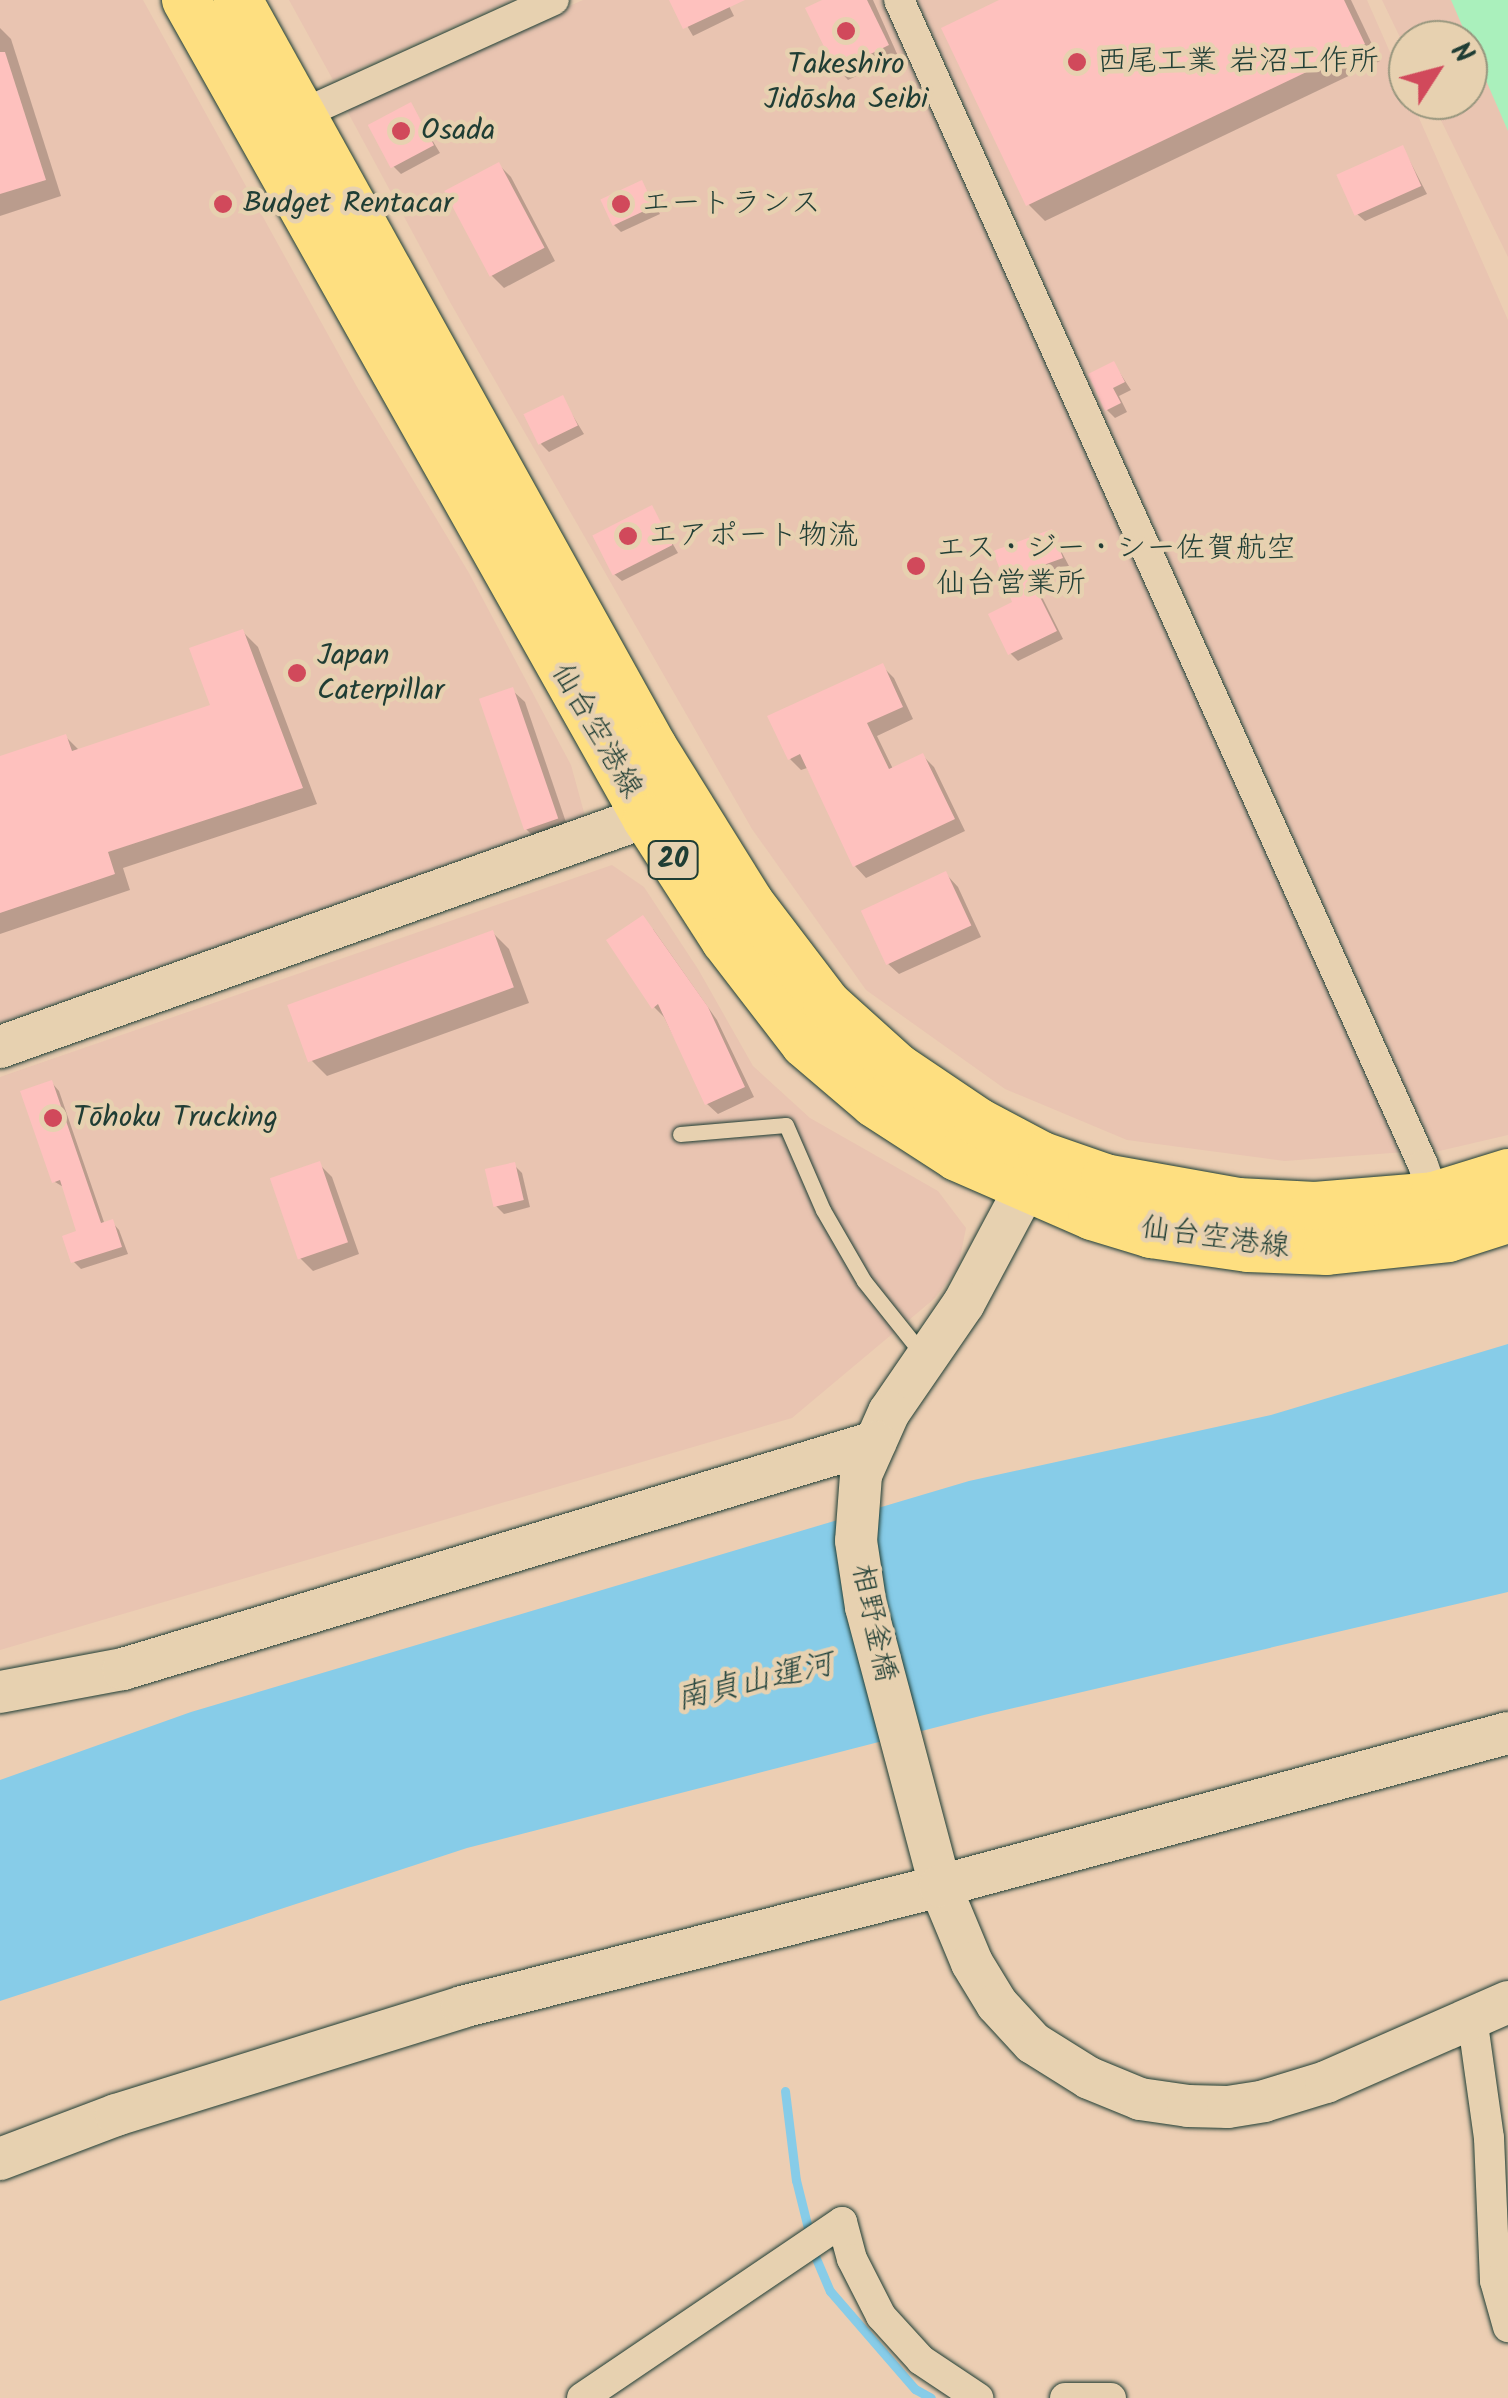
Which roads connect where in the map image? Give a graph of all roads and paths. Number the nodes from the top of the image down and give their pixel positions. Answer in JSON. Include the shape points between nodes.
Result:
{"nodes":[{"id":1,"x":186,"y":0,"type":"edge"},
{"id":2,"x":238,"y":0,"type":"edge"},
{"id":3,"x":554,"y":0,"type":"edge"},
{"id":4,"x":899,"y":0,"type":"edge"},
{"id":5,"x":282,"y":123,"type":"junction"},
{"id":6,"x":666,"y":810,"type":"junction"},
{"id":7,"x":0,"y":1047,"type":"edge"},
{"id":8,"x":680,"y":1134,"type":"dead end"},
{"id":9,"x":1034,"y":1173,"type":"junction"},
{"id":10,"x":1508,"y":1173,"type":"edge"},
{"id":11,"x":1441,"y":1217,"type":"junction"},
{"id":12,"x":1508,"y":1219,"type":"edge"},
{"id":13,"x":925,"y":1357,"type":"junction"},
{"id":14,"x":868,"y":1458,"type":"junction"},
{"id":15,"x":0,"y":1692,"type":"edge"},
{"id":16,"x":1508,"y":1733,"type":"edge"},
{"id":17,"x":940,"y":1886,"type":"junction"},
{"id":18,"x":1490,"y":2010,"type":"edge"},
{"id":19,"x":1499,"y":2135,"type":"edge"},
{"id":20,"x":0,"y":2159,"type":"edge"},
{"id":21,"x":1508,"y":2327,"type":"edge"},
{"id":22,"x":582,"y":2398,"type":"edge"},
{"id":23,"x":978,"y":2398,"type":"edge"},
{"id":24,"x":1065,"y":2398,"type":"edge"},
{"id":25,"x":1111,"y":2398,"type":"edge"}],
"edges":[{"from":1,"to":5,"type":"main road","name":"仙台空港線","number":"20"},
{"from":2,"to":5,"type":"main road","name":"仙台空港線","number":"20"},
{"from":3,"to":5,"type":"street"},
{"from":4,"to":11,"type":"street"},
{"from":5,"to":6,"type":"main road","name":"仙台空港線","number":"20"},
{"from":6,"to":7,"type":"street"},
{"from":6,"to":9,"type":"main road","name":"仙台空港線","number":"20","via":[[750,903],[827,1004]]},
{"from":8,"to":13,"type":"lane","via":[[786,1124],[823,1210],[864,1281]]},
{"from":9,"to":11,"type":"main road","name":"仙台空港線","number":"20","via":[[1238,1202]]},
{"from":9,"to":13,"type":"street","via":[[964,1303]]},
{"from":10,"to":11,"type":"main road","name":"仙台空港線","number":"20"},
{"from":11,"to":12,"type":"main road","name":"仙台空港線","number":"20"},
{"from":13,"to":14,"type":"street"},
{"from":14,"to":15,"type":"street","via":[[123,1669]]},
{"from":14,"to":17,"type":"street","name":"相野釜橋","via":[[856,1541],[866,1607]]},
{"from":16,"to":17,"type":"street"},
{"from":17,"to":18,"type":"street","name":"相野釜橋","via":[[972,1963],[1032,2042],[1089,2078],[1140,2099],[1228,2107],[1264,2101],[1326,2082]]},
{"from":17,"to":20,"type":"street","via":[[462,2008],[116,2114]]},
{"from":18,"to":19,"type":"street"},
{"from":19,"to":21,"type":"street","via":[[1495,2281]]},
{"from":22,"to":23,"type":"street","via":[[842,2222],[881,2316],[921,2360]]},
{"from":24,"to":25,"type":"street"}]}
